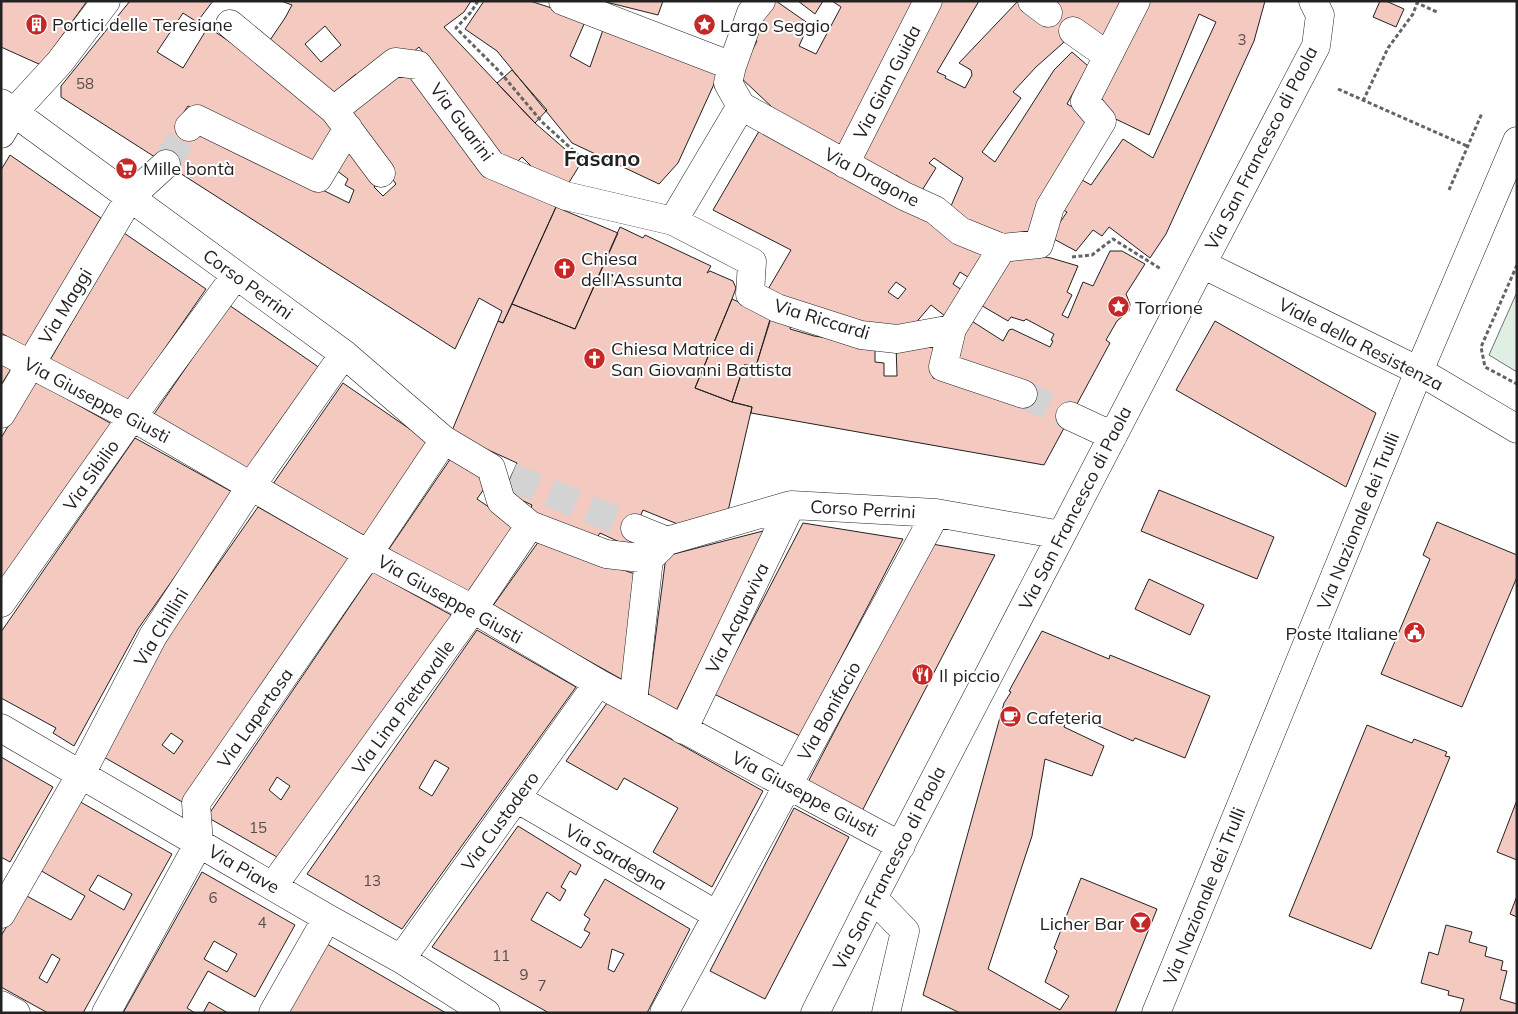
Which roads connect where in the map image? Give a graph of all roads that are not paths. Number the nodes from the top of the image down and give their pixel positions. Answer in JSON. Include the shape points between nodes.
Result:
{"nodes":[{"id":1,"x":106,"y":1,"type":"edge"},
{"id":2,"x":563,"y":1,"type":"edge"},
{"id":3,"x":761,"y":1,"type":"edge"},
{"id":4,"x":928,"y":1,"type":"edge"},
{"id":5,"x":1136,"y":1,"type":"edge"},
{"id":6,"x":1313,"y":1,"type":"edge"},
{"id":7,"x":230,"y":24,"type":"dead end"},
{"id":8,"x":1073,"y":31,"type":"dead end"},
{"id":9,"x":1108,"y":56,"type":"junction"},
{"id":10,"x":732,"y":66,"type":"junction"},
{"id":11,"x":742,"y":106,"type":"junction"},
{"id":12,"x":5,"y":116,"type":"edge"},
{"id":13,"x":341,"y":119,"type":"junction"},
{"id":14,"x":189,"y":127,"type":"dead end"},
{"id":15,"x":1517,"y":141,"type":"edge"},
{"id":16,"x":166,"y":164,"type":"tunnel mouth"},
{"id":17,"x":845,"y":164,"type":"junction"},
{"id":18,"x":381,"y":173,"type":"dead end"},
{"id":19,"x":130,"y":197,"type":"junction"},
{"id":20,"x":673,"y":221,"type":"junction"},
{"id":21,"x":1002,"y":248,"type":"junction"},
{"id":22,"x":1202,"y":264,"type":"junction"},
{"id":23,"x":236,"y":275,"type":"junction"},
{"id":24,"x":952,"y":328,"type":"junction"},
{"id":25,"x":1,"y":349,"type":"edge"},
{"id":26,"x":344,"y":354,"type":"junction"},
{"id":27,"x":30,"y":364,"type":"junction"},
{"id":28,"x":1419,"y":371,"type":"junction"},
{"id":29,"x":1023,"y":394,"type":"tunnel mouth"},
{"id":30,"x":1,"y":414,"type":"edge"},
{"id":31,"x":1070,"y":416,"type":"tunnel mouth"},
{"id":32,"x":132,"y":417,"type":"junction"},
{"id":33,"x":1517,"y":428,"type":"edge"},
{"id":34,"x":1113,"y":436,"type":"junction"},
{"id":35,"x":444,"y":440,"type":"junction"},
{"id":36,"x":251,"y":486,"type":"junction"},
{"id":37,"x":791,"y":505,"type":"junction"},
{"id":38,"x":936,"y":513,"type":"junction"},
{"id":39,"x":530,"y":525,"type":"junction"},
{"id":40,"x":635,"y":528,"type":"tunnel mouth"},
{"id":41,"x":1061,"y":535,"type":"junction"},
{"id":42,"x":658,"y":550,"type":"junction"},
{"id":43,"x":368,"y":554,"type":"junction"},
{"id":44,"x":1,"y":603,"type":"edge"},
{"id":45,"x":473,"y":609,"type":"junction"},
{"id":46,"x":598,"y":683,"type":"junction"},
{"id":47,"x":633,"y":702,"type":"junction"},
{"id":48,"x":1,"y":728,"type":"edge"},
{"id":49,"x":683,"y":730,"type":"junction"},
{"id":50,"x":81,"y":774,"type":"junction"},
{"id":51,"x":789,"y":785,"type":"junction"},
{"id":52,"x":516,"y":798,"type":"junction"},
{"id":53,"x":199,"y":843,"type":"junction"},
{"id":54,"x":901,"y":846,"type":"junction"},
{"id":55,"x":273,"y":886,"type":"junction"},
{"id":56,"x":873,"y":898,"type":"junction"},
{"id":57,"x":1,"y":914,"type":"edge"},
{"id":58,"x":717,"y":915,"type":"junction"},
{"id":59,"x":327,"y":918,"type":"junction"},
{"id":60,"x":401,"y":959,"type":"junction"},
{"id":61,"x":1,"y":1004,"type":"edge"},
{"id":62,"x":16,"y":1013,"type":"edge"},
{"id":63,"x":106,"y":1013,"type":"edge"},
{"id":64,"x":273,"y":1013,"type":"edge"},
{"id":65,"x":486,"y":1013,"type":"edge"},
{"id":66,"x":664,"y":1013,"type":"edge"},
{"id":67,"x":815,"y":1013,"type":"edge"},
{"id":68,"x":886,"y":1013,"type":"edge"},
{"id":69,"x":1156,"y":1013,"type":"edge"}],
"edges":[{"from":1,"to":12,"type":"street","via":[[60,62]]},
{"from":2,"to":10,"type":"street"},
{"from":3,"to":10,"type":"street","via":[[751,13]]},
{"from":4,"to":17,"type":"street","name":"Via Gian Guida"},
{"from":5,"to":9,"type":"street"},
{"from":6,"to":22,"type":"street","name":"Via San Francesco di Paola","via":[[1320,15],[1316,46]]},
{"from":7,"to":13,"type":"street"},
{"from":8,"to":9,"type":"street"},
{"from":9,"to":21,"type":"street","via":[[1085,101],[1102,121],[1050,208],[1039,244]]},
{"from":10,"to":11,"type":"street","via":[[728,83]]},
{"from":11,"to":17,"type":"street","name":"Via Dragone"},
{"from":11,"to":20,"type":"street"},
{"from":12,"to":19,"type":"street","name":"Corso Perrini"},
{"from":13,"to":14,"type":"street","via":[[318,178],[197,119]]},
{"from":13,"to":18,"type":"street"},
{"from":13,"to":20,"type":"street","name":"Via Guarini","via":[[395,62],[418,65],[492,165],[566,196]]},
{"from":15,"to":28,"type":"street","name":"Via Nazionale dei Trulli"},
{"from":16,"to":19,"type":"street","name":"Via Maggi"},
{"from":17,"to":21,"type":"street","name":"Via Dragone","via":[[935,210],[960,230]]},
{"from":19,"to":23,"type":"street","name":"Corso Perrini"},
{"from":19,"to":27,"type":"street","name":"Via Maggi"},
{"from":20,"to":24,"type":"street","name":"Via Riccardi","via":[[752,262],[750,294],[777,308],[861,335],[897,339]]},
{"from":21,"to":24,"type":"street"},
{"from":22,"to":28,"type":"street","name":"Viale della Resistenza"},
{"from":22,"to":34,"type":"street","name":"Via San Francesco di Paola"},
{"from":23,"to":26,"type":"street","name":"Corso Perrini"},
{"from":23,"to":32,"type":"street","name":"Via Sibilio"},
{"from":24,"to":29,"type":"street","via":[[943,367]]},
{"from":25,"to":27,"type":"street","name":"Via Giuseppe Giusti"},
{"from":26,"to":35,"type":"street","name":"Corso Perrini"},
{"from":26,"to":36,"type":"street","name":"Via Chillini"},
{"from":27,"to":30,"type":"street","name":"Via Maggi"},
{"from":27,"to":32,"type":"street","name":"Via Giuseppe Giusti"},
{"from":28,"to":33,"type":"street","name":"Viale della Resistenza"},
{"from":28,"to":69,"type":"street","name":"Via Nazionale dei Trulli"},
{"from":31,"to":34,"type":"street"},
{"from":32,"to":36,"type":"street","name":"Via Giuseppe Giusti"},
{"from":32,"to":44,"type":"street","name":"Via Sibilio"},
{"from":34,"to":41,"type":"street","name":"Via San Francesco di Paola"},
{"from":35,"to":39,"type":"street","name":"Corso Perrini","via":[[501,472],[501,501]]},
{"from":35,"to":43,"type":"street","name":"Via Lapertosa"},
{"from":36,"to":43,"type":"street","name":"Via Giuseppe Giusti"},
{"from":36,"to":50,"type":"street","name":"Via Chillini","via":[[153,636]]},
{"from":37,"to":38,"type":"street","name":"Corso Perrini"},
{"from":37,"to":42,"type":"street","name":"Corso Perrini"},
{"from":37,"to":49,"type":"street","name":"Via Acquaviva"},
{"from":38,"to":41,"type":"street","name":"Corso Perrini"},
{"from":38,"to":51,"type":"street","name":"Via Bonifacio"},
{"from":39,"to":42,"type":"street","name":"Corso Perrini","via":[[606,554]]},
{"from":39,"to":45,"type":"street","name":"Via Lina Pietravalle"},
{"from":40,"to":42,"type":"street"},
{"from":41,"to":54,"type":"street","name":"Via San Francesco di Paola"},
{"from":42,"to":47,"type":"street"},
{"from":43,"to":45,"type":"street","name":"Via Giuseppe Giusti"},
{"from":43,"to":53,"type":"street","name":"Via Lapertosa","via":[[196,803]]},
{"from":45,"to":46,"type":"street","name":"Via Giuseppe Giusti"},
{"from":45,"to":55,"type":"street","name":"Via Lina Pietravalle"},
{"from":46,"to":47,"type":"street","name":"Via Giuseppe Giusti"},
{"from":46,"to":52,"type":"street","name":"Via Custodero"},
{"from":47,"to":49,"type":"street","name":"Via Giuseppe Giusti"},
{"from":48,"to":50,"type":"street","name":"Via Piave"},
{"from":49,"to":51,"type":"street","name":"Via Giuseppe Giusti"},
{"from":50,"to":53,"type":"street","name":"Via Piave"},
{"from":50,"to":57,"type":"street","name":"Via Chillini"},
{"from":51,"to":54,"type":"street","name":"Via Giuseppe Giusti"},
{"from":51,"to":58,"type":"street","name":"Via Bonifacio"},
{"from":52,"to":58,"type":"street","name":"Via Sardegna"},
{"from":52,"to":60,"type":"street","name":"Via Custodero"},
{"from":53,"to":55,"type":"street","name":"Via Piave"},
{"from":53,"to":63,"type":"street"},
{"from":54,"to":56,"type":"street","name":"Via San Francesco di Paola"},
{"from":55,"to":59,"type":"street","name":"Via Piave"},
{"from":56,"to":67,"type":"street","name":"Via San Francesco di Paola"},
{"from":56,"to":68,"type":"street","via":[[905,931]]},
{"from":58,"to":66,"type":"street","name":"Via Bonifacio"},
{"from":59,"to":60,"type":"street","name":"Via Piave"},
{"from":59,"to":64,"type":"street"},
{"from":60,"to":65,"type":"street","name":"Via Piave"},
{"from":61,"to":62,"type":"street"}]}
